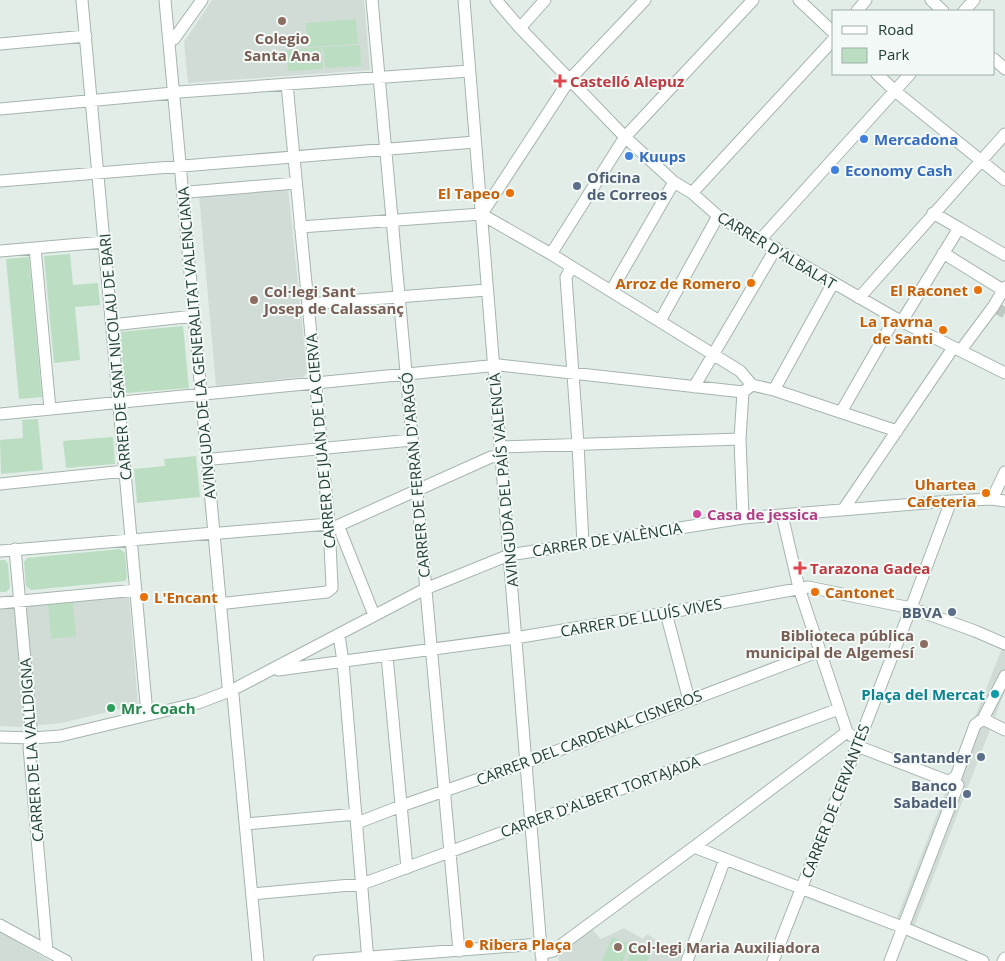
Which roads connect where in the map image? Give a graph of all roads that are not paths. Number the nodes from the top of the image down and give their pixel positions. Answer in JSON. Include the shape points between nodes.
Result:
{"nodes":[{"id":1,"x":82,"y":0,"type":"edge"},
{"id":2,"x":165,"y":0,"type":"edge"},
{"id":3,"x":171,"y":0,"type":"edge"},
{"id":4,"x":202,"y":0,"type":"edge"},
{"id":5,"x":372,"y":0,"type":"edge"},
{"id":6,"x":464,"y":0,"type":"edge"},
{"id":7,"x":496,"y":0,"type":"edge"},
{"id":8,"x":545,"y":0,"type":"edge"},
{"id":9,"x":645,"y":0,"type":"edge"},
{"id":10,"x":753,"y":0,"type":"edge"},
{"id":11,"x":799,"y":0,"type":"edge"},
{"id":12,"x":866,"y":0,"type":"edge"},
{"id":13,"x":931,"y":0,"type":"edge"},
{"id":14,"x":974,"y":0,"type":"edge"},
{"id":15,"x":858,"y":10,"type":"edge"},
{"id":16,"x":941,"y":10,"type":"edge"},
{"id":17,"x":965,"y":10,"type":"edge"},
{"id":18,"x":520,"y":28,"type":"junction"},
{"id":19,"x":832,"y":31,"type":"edge"},
{"id":20,"x":86,"y":36,"type":"junction"},
{"id":21,"x":174,"y":39,"type":"junction"},
{"id":22,"x":832,"y":42,"type":"edge"},
{"id":23,"x":0,"y":44,"type":"edge"},
{"id":24,"x":995,"y":60,"type":"edge"},
{"id":25,"x":1005,"y":69,"type":"edge"},
{"id":26,"x":469,"y":71,"type":"junction"},
{"id":27,"x":878,"y":75,"type":"edge"},
{"id":28,"x":909,"y":75,"type":"edge"},
{"id":29,"x":378,"y":78,"type":"junction"},
{"id":30,"x":570,"y":79,"type":"junction"},
{"id":31,"x":287,"y":84,"type":"junction"},
{"id":32,"x":895,"y":90,"type":"junction"},
{"id":33,"x":176,"y":93,"type":"junction"},
{"id":34,"x":91,"y":100,"type":"junction"},
{"id":35,"x":0,"y":109,"type":"edge"},
{"id":36,"x":1005,"y":134,"type":"edge"},
{"id":37,"x":625,"y":137,"type":"junction"},
{"id":38,"x":475,"y":142,"type":"junction"},
{"id":39,"x":385,"y":149,"type":"junction"},
{"id":40,"x":294,"y":157,"type":"junction"},
{"id":41,"x":982,"y":161,"type":"junction"},
{"id":42,"x":183,"y":165,"type":"junction"},
{"id":43,"x":98,"y":172,"type":"junction"},
{"id":44,"x":1005,"y":180,"type":"edge"},
{"id":45,"x":0,"y":181,"type":"edge"},
{"id":46,"x":674,"y":182,"type":"junction"},
{"id":47,"x":296,"y":184,"type":"junction"},
{"id":48,"x":189,"y":192,"type":"junction"},
{"id":49,"x":692,"y":193,"type":"junction"},
{"id":50,"x":481,"y":214,"type":"junction"},
{"id":51,"x":933,"y":214,"type":"junction"},
{"id":52,"x":718,"y":216,"type":"junction"},
{"id":53,"x":392,"y":220,"type":"junction"},
{"id":54,"x":300,"y":227,"type":"junction"},
{"id":55,"x":959,"y":228,"type":"junction"},
{"id":56,"x":760,"y":240,"type":"junction"},
{"id":57,"x":104,"y":242,"type":"junction"},
{"id":58,"x":35,"y":248,"type":"junction"},
{"id":59,"x":776,"y":248,"type":"junction"},
{"id":60,"x":0,"y":251,"type":"edge"},
{"id":61,"x":943,"y":253,"type":"junction"},
{"id":62,"x":551,"y":254,"type":"junction"},
{"id":63,"x":1005,"y":255,"type":"edge"},
{"id":64,"x":572,"y":268,"type":"junction"},
{"id":65,"x":833,"y":283,"type":"junction"},
{"id":66,"x":1004,"y":289,"type":"edge"},
{"id":67,"x":487,"y":290,"type":"junction"},
{"id":68,"x":612,"y":291,"type":"junction"},
{"id":69,"x":399,"y":297,"type":"junction"},
{"id":70,"x":859,"y":298,"type":"junction"},
{"id":71,"x":308,"y":304,"type":"junction"},
{"id":72,"x":194,"y":316,"type":"junction"},
{"id":73,"x":899,"y":320,"type":"junction"},
{"id":74,"x":660,"y":321,"type":"junction"},
{"id":75,"x":112,"y":325,"type":"junction"},
{"id":76,"x":957,"y":349,"type":"junction"},
{"id":77,"x":714,"y":355,"type":"junction"},
{"id":78,"x":493,"y":365,"type":"junction"},
{"id":79,"x":572,"y":373,"type":"junction"},
{"id":80,"x":1005,"y":373,"type":"edge"},
{"id":81,"x":406,"y":374,"type":"junction"},
{"id":82,"x":315,"y":383,"type":"junction"},
{"id":83,"x":694,"y":387,"type":"junction"},
{"id":84,"x":747,"y":389,"type":"junction"},
{"id":85,"x":774,"y":390,"type":"junction"},
{"id":86,"x":204,"y":394,"type":"junction"},
{"id":87,"x":119,"y":402,"type":"junction"},
{"id":88,"x":50,"y":409,"type":"junction"},
{"id":89,"x":841,"y":412,"type":"junction"},
{"id":90,"x":0,"y":414,"type":"edge"},
{"id":91,"x":897,"y":432,"type":"junction"},
{"id":92,"x":740,"y":439,"type":"junction"},
{"id":93,"x":412,"y":440,"type":"junction"},
{"id":94,"x":578,"y":444,"type":"junction"},
{"id":95,"x":322,"y":448,"type":"junction"},
{"id":96,"x":500,"y":452,"type":"junction"},
{"id":97,"x":214,"y":459,"type":"junction"},
{"id":98,"x":125,"y":471,"type":"junction"},
{"id":99,"x":1005,"y":472,"type":"edge"},
{"id":100,"x":0,"y":484,"type":"edge"},
{"id":101,"x":416,"y":490,"type":"junction"},
{"id":102,"x":992,"y":499,"type":"junction"},
{"id":103,"x":951,"y":501,"type":"junction"},
{"id":104,"x":1005,"y":501,"type":"edge"},
{"id":105,"x":843,"y":510,"type":"junction"},
{"id":106,"x":782,"y":515,"type":"junction"},
{"id":107,"x":743,"y":518,"type":"junction"},
{"id":108,"x":332,"y":525,"type":"junction"},
{"id":109,"x":217,"y":533,"type":"junction"},
{"id":110,"x":132,"y":540,"type":"junction"},
{"id":111,"x":583,"y":544,"type":"junction"},
{"id":112,"x":15,"y":550,"type":"junction"},
{"id":113,"x":0,"y":551,"type":"edge"},
{"id":114,"x":508,"y":555,"type":"junction"},
{"id":115,"x":799,"y":588,"type":"junction"},
{"id":116,"x":426,"y":589,"type":"junction"},
{"id":117,"x":136,"y":590,"type":"junction"},
{"id":118,"x":20,"y":601,"type":"junction"},
{"id":119,"x":0,"y":603,"type":"edge"},
{"id":120,"x":227,"y":603,"type":"junction"},
{"id":121,"x":911,"y":608,"type":"junction"},
{"id":122,"x":666,"y":613,"type":"junction"},
{"id":123,"x":374,"y":615,"type":"junction"},
{"id":124,"x":339,"y":635,"type":"junction"},
{"id":125,"x":515,"y":638,"type":"junction"},
{"id":126,"x":1005,"y":644,"type":"edge"},
{"id":127,"x":431,"y":650,"type":"junction"},
{"id":128,"x":820,"y":652,"type":"junction"},
{"id":129,"x":387,"y":656,"type":"junction"},
{"id":130,"x":343,"y":662,"type":"junction"},
{"id":131,"x":269,"y":671,"type":"junction"},
{"id":132,"x":1005,"y":676,"type":"edge"},
{"id":133,"x":232,"y":689,"type":"junction"},
{"id":134,"x":689,"y":700,"type":"junction"},
{"id":135,"x":839,"y":709,"type":"junction"},
{"id":136,"x":147,"y":714,"type":"junction"},
{"id":137,"x":983,"y":720,"type":"junction"},
{"id":138,"x":1005,"y":730,"type":"edge"},
{"id":139,"x":842,"y":736,"type":"junction"},
{"id":140,"x":0,"y":737,"type":"edge"},
{"id":141,"x":32,"y":738,"type":"junction"},
{"id":142,"x":857,"y":745,"type":"junction"},
{"id":143,"x":525,"y":763,"type":"junction"},
{"id":144,"x":955,"y":782,"type":"junction"},
{"id":145,"x":444,"y":791,"type":"junction"},
{"id":146,"x":401,"y":806,"type":"junction"},
{"id":147,"x":357,"y":819,"type":"junction"},
{"id":148,"x":530,"y":822,"type":"junction"},
{"id":149,"x":246,"y":824,"type":"junction"},
{"id":150,"x":694,"y":848,"type":"junction"},
{"id":151,"x":450,"y":852,"type":"junction"},
{"id":152,"x":725,"y":859,"type":"junction"},
{"id":153,"x":408,"y":868,"type":"junction"},
{"id":154,"x":362,"y":884,"type":"junction"},
{"id":155,"x":801,"y":890,"type":"junction"},
{"id":156,"x":252,"y":894,"type":"junction"},
{"id":157,"x":0,"y":925,"type":"edge"},
{"id":158,"x":902,"y":927,"type":"junction"},
{"id":159,"x":47,"y":951,"type":"junction"},
{"id":160,"x":459,"y":951,"type":"junction"},
{"id":161,"x":541,"y":953,"type":"edge"},
{"id":162,"x":368,"y":959,"type":"edge"},
{"id":163,"x":61,"y":960,"type":"edge"},
{"id":164,"x":258,"y":961,"type":"edge"},
{"id":165,"x":320,"y":961,"type":"edge"},
{"id":166,"x":687,"y":961,"type":"edge"},
{"id":167,"x":773,"y":961,"type":"edge"},
{"id":168,"x":890,"y":961,"type":"edge"},
{"id":169,"x":983,"y":961,"type":"edge"}],
"edges":[{"from":1,"to":20,"type":"street","name":"CARRER DE SANT NICOLAU DE BARI"},
{"from":2,"to":33,"type":"street","name":"AVINGUDA DE LA GENERALITAT VALENCIANA"},
{"from":3,"to":21,"type":"street","name":"AVINGUDA DE LA GENERALITAT VALENCIANA"},
{"from":4,"to":21,"type":"street"},
{"from":5,"to":29,"type":"street","name":"CARRER DE FERRAN D'ARAGÓ"},
{"from":6,"to":26,"type":"street","name":"AVINGUDA DEL PAÍS VALENCIÀ"},
{"from":7,"to":18,"type":"street","name":"CARRER D'ALBALAT"},
{"from":8,"to":18,"type":"street"},
{"from":9,"to":30,"type":"street"},
{"from":10,"to":37,"type":"street"},
{"from":11,"to":19,"type":"street"},
{"from":12,"to":15,"type":"street"},
{"from":13,"to":16,"type":"street"},
{"from":14,"to":17,"type":"street"},
{"from":18,"to":30,"type":"street","name":"CARRER D'ALBALAT"},
{"from":20,"to":23,"type":"street"},
{"from":20,"to":34,"type":"street","name":"CARRER DE SANT NICOLAU DE BARI"},
{"from":21,"to":33,"type":"street","name":"AVINGUDA DE LA GENERALITAT VALENCIANA"},
{"from":22,"to":49,"type":"street"},
{"from":24,"to":25,"type":"street"},
{"from":26,"to":29,"type":"street"},
{"from":26,"to":38,"type":"street","name":"AVINGUDA DEL PAÍS VALENCIÀ"},
{"from":27,"to":32,"type":"street"},
{"from":28,"to":32,"type":"street"},
{"from":29,"to":31,"type":"street"},
{"from":29,"to":39,"type":"street","name":"CARRER DE FERRAN D'ARAGÓ"},
{"from":30,"to":37,"type":"street","name":"CARRER D'ALBALAT"},
{"from":30,"to":50,"type":"street"},
{"from":31,"to":33,"type":"street"},
{"from":31,"to":40,"type":"street","name":"CARRER DE JUAN DE LA CIERVA"},
{"from":32,"to":41,"type":"street"},
{"from":32,"to":56,"type":"street"},
{"from":33,"to":34,"type":"street"},
{"from":33,"to":42,"type":"street","name":"AVINGUDA DE LA GENERALITAT VALENCIANA"},
{"from":34,"to":35,"type":"street"},
{"from":34,"to":43,"type":"street","name":"CARRER DE SANT NICOLAU DE BARI"},
{"from":36,"to":41,"type":"street"},
{"from":37,"to":46,"type":"street","name":"CARRER D'ALBALAT"},
{"from":37,"to":62,"type":"street"},
{"from":38,"to":39,"type":"street"},
{"from":38,"to":50,"type":"street","name":"AVINGUDA DEL PAÍS VALENCIÀ"},
{"from":39,"to":40,"type":"street"},
{"from":39,"to":53,"type":"street","name":"CARRER DE FERRAN D'ARAGÓ"},
{"from":40,"to":42,"type":"street"},
{"from":40,"to":47,"type":"street","name":"CARRER DE JUAN DE LA CIERVA"},
{"from":41,"to":44,"type":"street"},
{"from":41,"to":51,"type":"street"},
{"from":42,"to":43,"type":"street"},
{"from":42,"to":48,"type":"street","name":"AVINGUDA DE LA GENERALITAT VALENCIANA"},
{"from":42,"to":72,"type":"street","name":"AVINGUDA DE LA GENERALITAT VALENCIANA"},
{"from":43,"to":45,"type":"street"},
{"from":43,"to":57,"type":"street","name":"CARRER DE SANT NICOLAU DE BARI"},
{"from":46,"to":49,"type":"street","name":"CARRER D'ALBALAT"},
{"from":46,"to":68,"type":"street"},
{"from":47,"to":48,"type":"street"},
{"from":47,"to":54,"type":"street","name":"CARRER DE JUAN DE LA CIERVA"},
{"from":48,"to":86,"type":"street","name":"AVINGUDA DE LA GENERALITAT VALENCIANA"},
{"from":49,"to":52,"type":"street","name":"CARRER D'ALBALAT"},
{"from":50,"to":53,"type":"street"},
{"from":50,"to":62,"type":"street"},
{"from":50,"to":67,"type":"street","name":"AVINGUDA DEL PAÍS VALENCIÀ"},
{"from":51,"to":55,"type":"street"},
{"from":51,"to":70,"type":"street"},
{"from":52,"to":56,"type":"street","name":"CARRER D'ALBALAT"},
{"from":52,"to":74,"type":"street"},
{"from":53,"to":54,"type":"street"},
{"from":53,"to":69,"type":"street","name":"CARRER DE FERRAN D'ARAGÓ"},
{"from":54,"to":71,"type":"street","name":"CARRER DE JUAN DE LA CIERVA"},
{"from":55,"to":61,"type":"street"},
{"from":55,"to":63,"type":"street"},
{"from":56,"to":59,"type":"street","name":"CARRER D'ALBALAT"},
{"from":57,"to":58,"type":"street"},
{"from":57,"to":75,"type":"street","name":"CARRER DE SANT NICOLAU DE BARI"},
{"from":58,"to":60,"type":"street"},
{"from":58,"to":88,"type":"street"},
{"from":59,"to":65,"type":"street","name":"CARRER D'ALBALAT"},
{"from":59,"to":77,"type":"street"},
{"from":61,"to":66,"type":"street"},
{"from":61,"to":73,"type":"street"},
{"from":62,"to":64,"type":"street"},
{"from":64,"to":68,"type":"street"},
{"from":64,"to":79,"type":"street","via":[[566,277]]},
{"from":65,"to":70,"type":"street","name":"CARRER D'ALBALAT"},
{"from":65,"to":85,"type":"street"},
{"from":66,"to":76,"type":"street","via":[[995,307]]},
{"from":67,"to":69,"type":"street"},
{"from":67,"to":78,"type":"street","name":"AVINGUDA DEL PAÍS VALENCIÀ"},
{"from":68,"to":74,"type":"street"},
{"from":69,"to":71,"type":"street"},
{"from":69,"to":81,"type":"street","name":"CARRER DE FERRAN D'ARAGÓ"},
{"from":70,"to":73,"type":"street","name":"CARRER D'ALBALAT"},
{"from":71,"to":82,"type":"street","name":"CARRER DE JUAN DE LA CIERVA"},
{"from":72,"to":75,"type":"street"},
{"from":72,"to":86,"type":"street","name":"AVINGUDA DE LA GENERALITAT VALENCIANA"},
{"from":73,"to":76,"type":"street","name":"CARRER D'ALBALAT"},
{"from":73,"to":89,"type":"street"},
{"from":74,"to":77,"type":"street"},
{"from":75,"to":87,"type":"street","name":"CARRER DE SANT NICOLAU DE BARI"},
{"from":76,"to":80,"type":"street","name":"CARRER D'ALBALAT"},
{"from":76,"to":91,"type":"street"},
{"from":77,"to":83,"type":"street"},
{"from":77,"to":84,"type":"street","via":[[740,371]]},
{"from":78,"to":79,"type":"street"},
{"from":78,"to":81,"type":"street"},
{"from":78,"to":96,"type":"street","name":"AVINGUDA DEL PAÍS VALENCIÀ"},
{"from":79,"to":83,"type":"street"},
{"from":79,"to":94,"type":"street"},
{"from":81,"to":82,"type":"street"},
{"from":81,"to":93,"type":"street","name":"CARRER DE FERRAN D'ARAGÓ"},
{"from":82,"to":86,"type":"street"},
{"from":82,"to":95,"type":"street","name":"CARRER DE JUAN DE LA CIERVA"},
{"from":83,"to":84,"type":"street"},
{"from":84,"to":85,"type":"street"},
{"from":84,"to":92,"type":"street"},
{"from":85,"to":89,"type":"street"},
{"from":86,"to":87,"type":"street"},
{"from":86,"to":97,"type":"street","name":"AVINGUDA DE LA GENERALITAT VALENCIANA"},
{"from":86,"to":109,"type":"street","name":"AVINGUDA DE LA GENERALITAT VALENCIANA"},
{"from":87,"to":88,"type":"street"},
{"from":87,"to":98,"type":"street","name":"CARRER DE SANT NICOLAU DE BARI"},
{"from":88,"to":90,"type":"street"},
{"from":89,"to":91,"type":"street"},
{"from":91,"to":105,"type":"street"},
{"from":92,"to":94,"type":"street"},
{"from":92,"to":107,"type":"street"},
{"from":93,"to":95,"type":"street"},
{"from":93,"to":101,"type":"street","name":"CARRER DE FERRAN D'ARAGÓ"},
{"from":94,"to":96,"type":"street"},
{"from":94,"to":111,"type":"street"},
{"from":95,"to":97,"type":"street"},
{"from":95,"to":108,"type":"street","name":"CARRER DE JUAN DE LA CIERVA"},
{"from":96,"to":101,"type":"street"},
{"from":96,"to":114,"type":"street","name":"AVINGUDA DEL PAÍS VALENCIÀ"},
{"from":97,"to":109,"type":"street","name":"AVINGUDA DE LA GENERALITAT VALENCIANA"},
{"from":98,"to":100,"type":"street"},
{"from":98,"to":110,"type":"street","name":"CARRER DE SANT NICOLAU DE BARI"},
{"from":99,"to":102,"type":"street"},
{"from":101,"to":108,"type":"street"},
{"from":101,"to":116,"type":"street","name":"CARRER DE FERRAN D'ARAGÓ"},
{"from":102,"to":103,"type":"street","name":"CARRER DE VALÈNCIA"},
{"from":102,"to":104,"type":"street","name":"CARRER DE VALÈNCIA"},
{"from":103,"to":105,"type":"street","name":"CARRER DE VALÈNCIA"},
{"from":103,"to":121,"type":"street","name":"CARRER DE CERVANTES"},
{"from":105,"to":106,"type":"street","name":"CARRER DE VALÈNCIA"},
{"from":106,"to":107,"type":"street","name":"CARRER DE VALÈNCIA"},
{"from":106,"to":115,"type":"street"},
{"from":107,"to":111,"type":"street","name":"CARRER DE VALÈNCIA"},
{"from":108,"to":109,"type":"street"},
{"from":108,"to":120,"type":"street","name":"CARRER DE JUAN DE LA CIERVA","via":[[332,588],[327,592]]},
{"from":108,"to":123,"type":"street","via":[[340,530]]},
{"from":109,"to":110,"type":"street"},
{"from":109,"to":120,"type":"street","name":"AVINGUDA DE LA GENERALITAT VALENCIANA"},
{"from":109,"to":133,"type":"street","name":"AVINGUDA DE LA GENERALITAT VALENCIANA"},
{"from":110,"to":112,"type":"street"},
{"from":110,"to":117,"type":"street","name":"CARRER DE SANT NICOLAU DE BARI"},
{"from":111,"to":114,"type":"street","name":"CARRER DE VALÈNCIA"},
{"from":112,"to":113,"type":"street"},
{"from":112,"to":118,"type":"street","name":"CARRER DE LA VALLDIGNA"},
{"from":114,"to":116,"type":"street","name":"CARRER DE VALÈNCIA"},
{"from":114,"to":125,"type":"street","name":"AVINGUDA DEL PAÍS VALENCIÀ"},
{"from":115,"to":121,"type":"street","name":"CARRER DE LLUÍS VIVES","via":[[808,586]]},
{"from":115,"to":122,"type":"street","name":"CARRER DE LLUÍS VIVES"},
{"from":115,"to":128,"type":"street"},
{"from":116,"to":123,"type":"street","name":"CARRER DE VALÈNCIA"},
{"from":116,"to":127,"type":"street","name":"CARRER DE FERRAN D'ARAGÓ"},
{"from":117,"to":118,"type":"street"},
{"from":117,"to":136,"type":"street","name":"CARRER DE SANT NICOLAU DE BARI"},
{"from":118,"to":119,"type":"street"},
{"from":118,"to":141,"type":"street","name":"CARRER DE LA VALLDIGNA"},
{"from":120,"to":133,"type":"street","name":"AVINGUDA DE LA GENERALITAT VALENCIANA"},
{"from":121,"to":126,"type":"street","name":"CARRER DE LLUÍS VIVES"},
{"from":121,"to":142,"type":"street","name":"CARRER DE CERVANTES"},
{"from":122,"to":125,"type":"street","name":"CARRER DE LLUÍS VIVES"},
{"from":122,"to":134,"type":"street"},
{"from":123,"to":124,"type":"street","name":"CARRER DE VALÈNCIA"},
{"from":124,"to":130,"type":"street"},
{"from":124,"to":131,"type":"street","name":"CARRER DE VALÈNCIA"},
{"from":125,"to":127,"type":"street","name":"CARRER DE LLUÍS VIVES"},
{"from":125,"to":143,"type":"street","name":"AVINGUDA DEL PAÍS VALENCIÀ"},
{"from":127,"to":129,"type":"street","name":"CARRER DE LLUÍS VIVES"},
{"from":127,"to":145,"type":"street","name":"CARRER DE FERRAN D'ARAGÓ"},
{"from":128,"to":134,"type":"street","name":"CARRER DEL CARDENAL CISNEROS"},
{"from":128,"to":135,"type":"street"},
{"from":129,"to":130,"type":"street","name":"CARRER DE LLUÍS VIVES"},
{"from":129,"to":146,"type":"street"},
{"from":130,"to":131,"type":"street","name":"CARRER DE LLUÍS VIVES"},
{"from":130,"to":147,"type":"street"},
{"from":131,"to":133,"type":"street","name":"CARRER DE VALÈNCIA"},
{"from":132,"to":137,"type":"street"},
{"from":133,"to":136,"type":"street","name":"CARRER DE VALÈNCIA","via":[[198,703]]},
{"from":133,"to":149,"type":"street","name":"AVINGUDA DE LA GENERALITAT VALENCIANA"},
{"from":134,"to":143,"type":"street","name":"CARRER DEL CARDENAL CISNEROS"},
{"from":135,"to":139,"type":"street"},
{"from":135,"to":148,"type":"street","name":"CARRER D'ALBERT TORTAJADA"},
{"from":136,"to":141,"type":"street","name":"CARRER DE VALÈNCIA","via":[[60,736]]},
{"from":137,"to":138,"type":"street"},
{"from":137,"to":144,"type":"street","via":[[975,725]]},
{"from":139,"to":142,"type":"street"},
{"from":139,"to":150,"type":"street"},
{"from":140,"to":141,"type":"street","name":"CARRER DE VALÈNCIA"},
{"from":141,"to":159,"type":"street","name":"CARRER DE LA VALLDIGNA","via":[[29,747]]},
{"from":142,"to":144,"type":"street"},
{"from":142,"to":155,"type":"street","name":"CARRER DE CERVANTES"},
{"from":143,"to":145,"type":"street","name":"CARRER DEL CARDENAL CISNEROS"},
{"from":143,"to":148,"type":"street","name":"AVINGUDA DEL PAÍS VALENCIÀ"},
{"from":144,"to":158,"type":"street"},
{"from":145,"to":146,"type":"street","name":"CARRER DEL CARDENAL CISNEROS"},
{"from":145,"to":151,"type":"street","name":"CARRER DE FERRAN D'ARAGÓ"},
{"from":146,"to":147,"type":"street","name":"CARRER DEL CARDENAL CISNEROS"},
{"from":146,"to":153,"type":"street"},
{"from":147,"to":149,"type":"street","name":"CARRER DEL CARDENAL CISNEROS"},
{"from":147,"to":154,"type":"street"},
{"from":148,"to":151,"type":"street","name":"CARRER D'ALBERT TORTAJADA"},
{"from":148,"to":161,"type":"street","name":"AVINGUDA DEL PAÍS VALENCIÀ"},
{"from":149,"to":156,"type":"street","name":"AVINGUDA DE LA GENERALITAT VALENCIANA"},
{"from":150,"to":152,"type":"street"},
{"from":150,"to":161,"type":"street","via":[[552,951]]},
{"from":151,"to":153,"type":"street","name":"CARRER D'ALBERT TORTAJADA"},
{"from":151,"to":160,"type":"street","name":"CARRER DE FERRAN D'ARAGÓ"},
{"from":152,"to":155,"type":"street"},
{"from":152,"to":166,"type":"street"},
{"from":153,"to":154,"type":"street","name":"CARRER D'ALBERT TORTAJADA"},
{"from":154,"to":156,"type":"street","name":"CARRER D'ALBERT TORTAJADA"},
{"from":154,"to":162,"type":"street"},
{"from":155,"to":158,"type":"street"},
{"from":155,"to":167,"type":"street","name":"CARRER DE CERVANTES"},
{"from":156,"to":164,"type":"street","name":"AVINGUDA DE LA GENERALITAT VALENCIANA"},
{"from":157,"to":159,"type":"street"},
{"from":158,"to":168,"type":"street"},
{"from":158,"to":169,"type":"street"},
{"from":159,"to":163,"type":"street"},
{"from":160,"to":161,"type":"street"},
{"from":160,"to":162,"type":"street"},
{"from":162,"to":165,"type":"street"}]}
